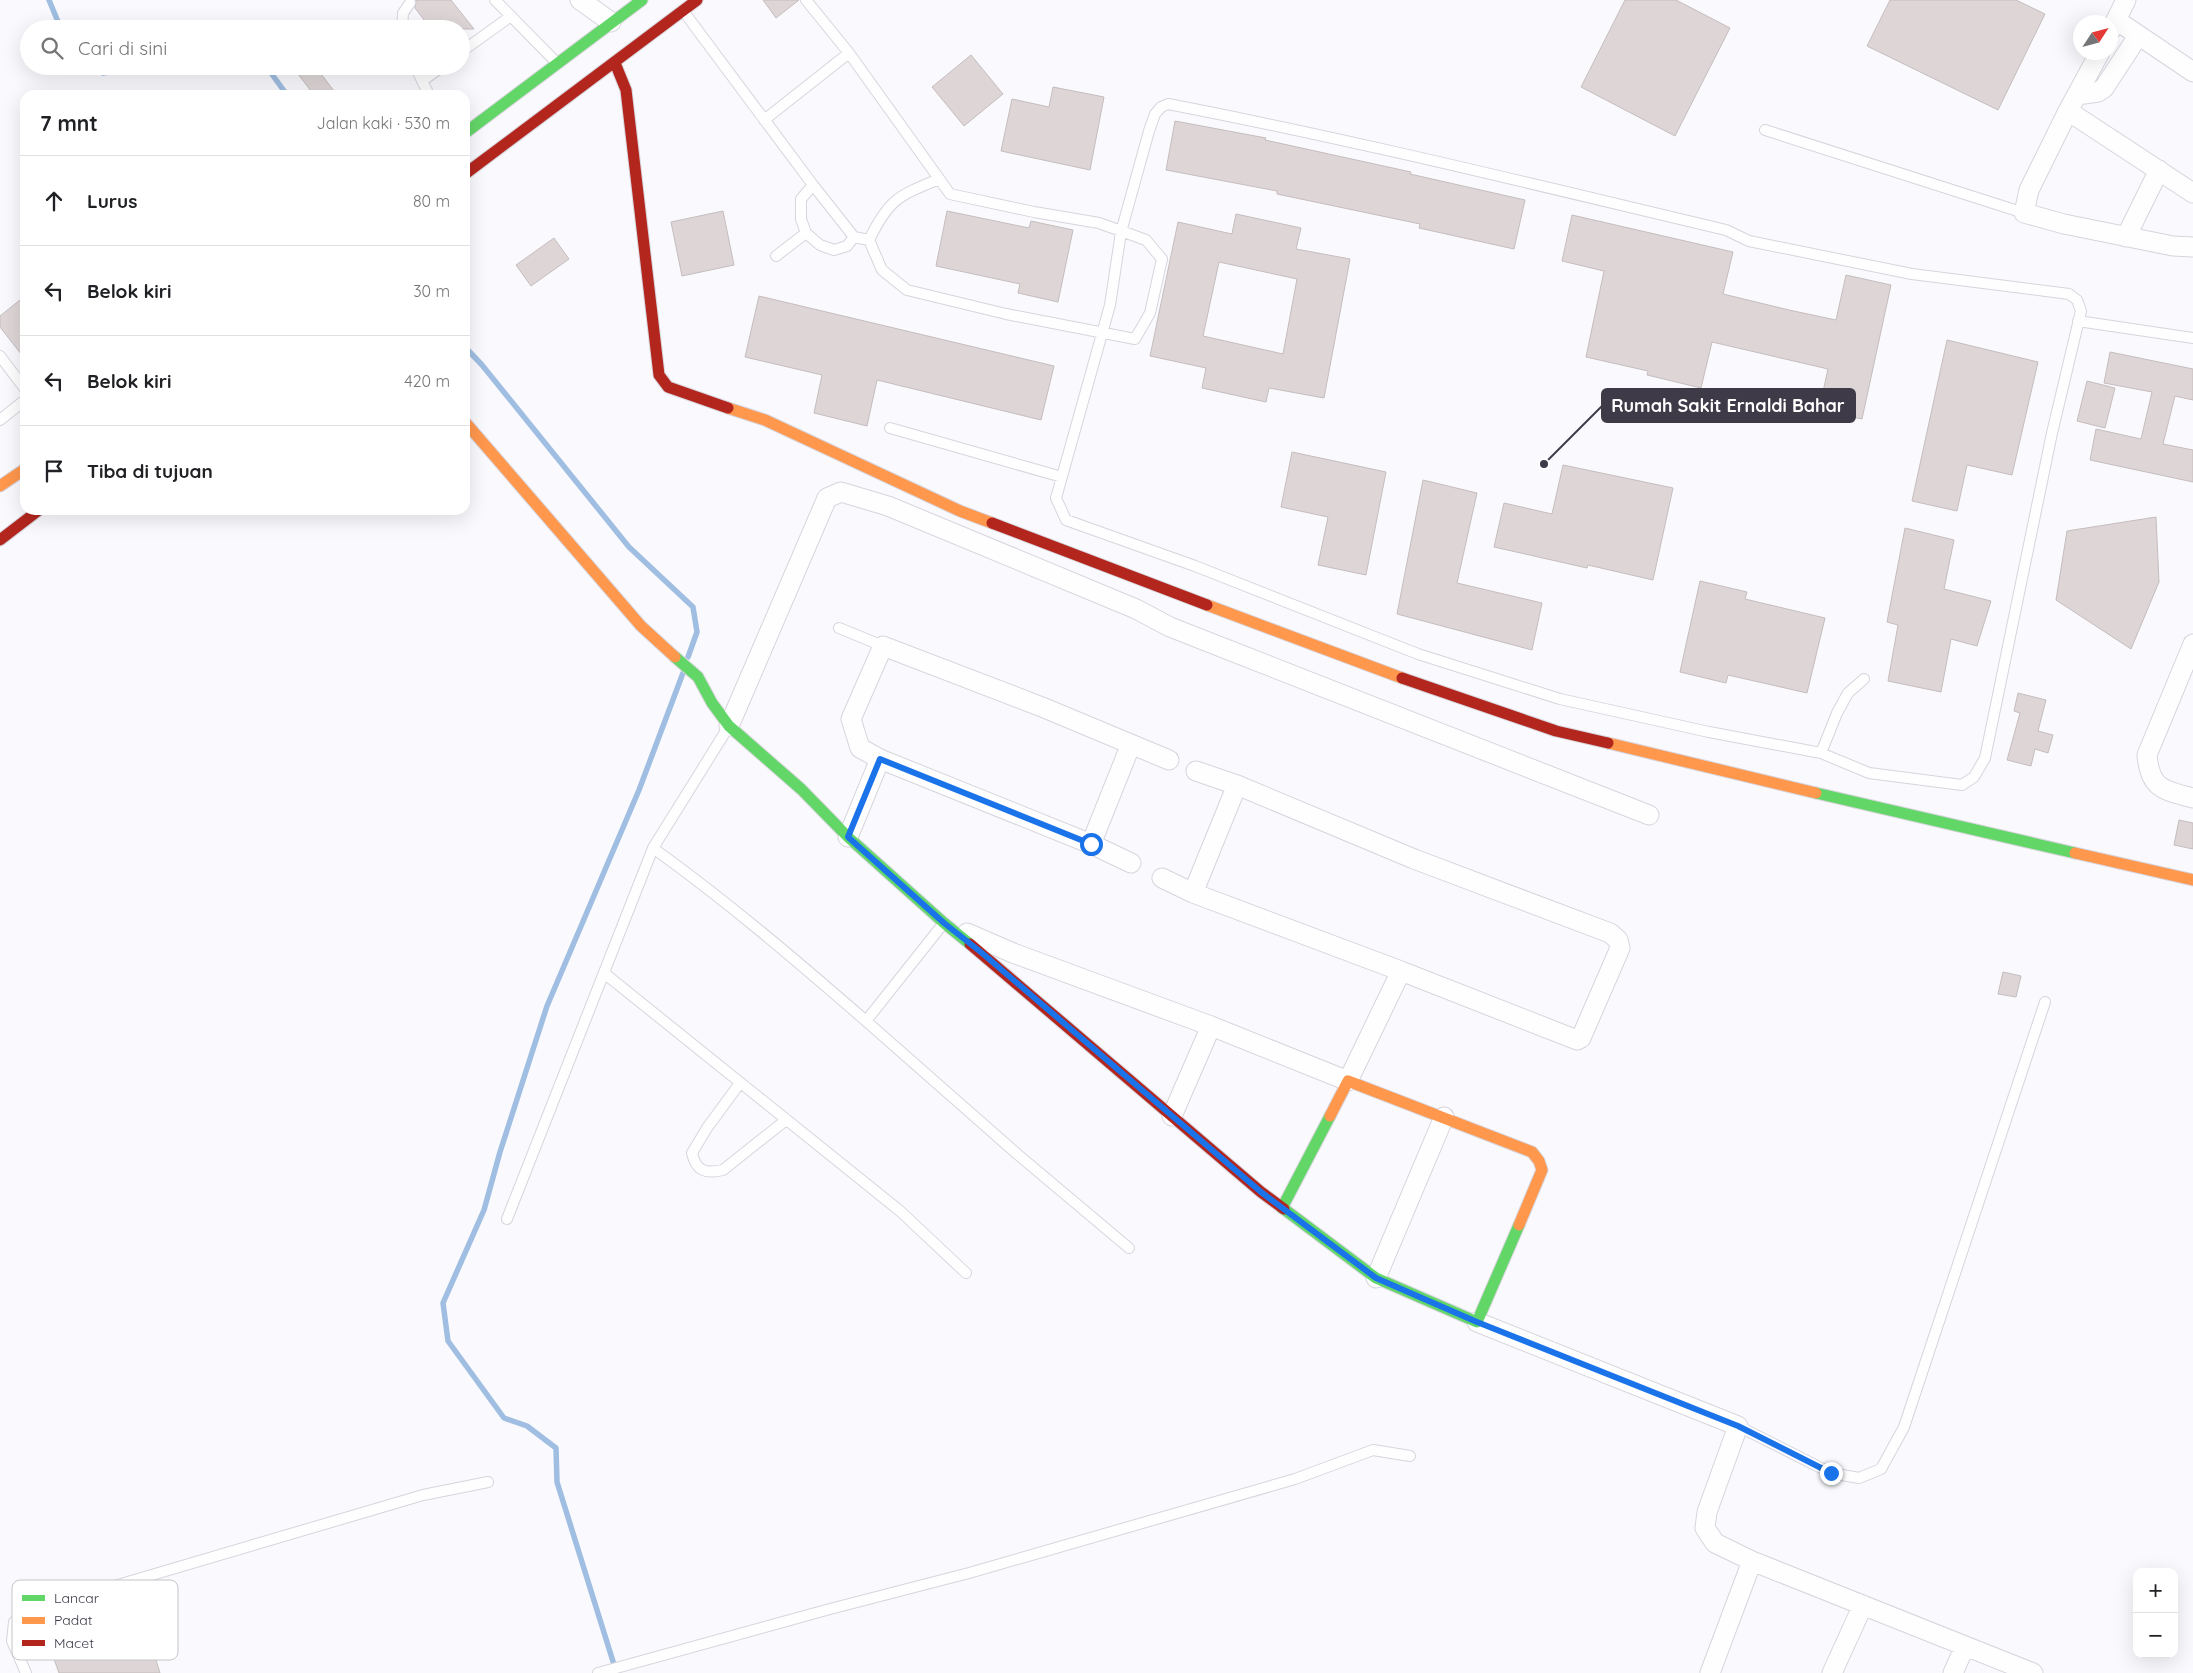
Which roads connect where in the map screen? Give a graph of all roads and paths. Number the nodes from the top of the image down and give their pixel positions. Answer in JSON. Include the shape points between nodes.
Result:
{"nodes":[{"id":1,"x":495,"y":0,"type":"edge"},
{"id":2,"x":580,"y":0,"type":"edge"},
{"id":3,"x":642,"y":0,"type":"edge"},
{"id":4,"x":697,"y":0,"type":"edge"},
{"id":5,"x":806,"y":0,"type":"edge"},
{"id":6,"x":2126,"y":0,"type":"edge"},
{"id":7,"x":410,"y":3,"type":"dead end"},
{"id":8,"x":683,"y":11,"type":"junction"},
{"id":9,"x":511,"y":16,"type":"junction"},
{"id":10,"x":2118,"y":16,"type":"edge"},
{"id":11,"x":403,"y":20,"type":"edge"},
{"id":12,"x":612,"y":22,"type":"junction"},
{"id":13,"x":2118,"y":28,"type":"edge"},
{"id":14,"x":2138,"y":36,"type":"junction"},
{"id":15,"x":470,"y":46,"type":"edge"},
{"id":16,"x":849,"y":53,"type":"junction"},
{"id":17,"x":2096,"y":60,"type":"edge"},
{"id":18,"x":614,"y":63,"type":"junction"},
{"id":19,"x":558,"y":64,"type":"junction"},
{"id":20,"x":2193,"y":72,"type":"edge"},
{"id":21,"x":419,"y":75,"type":"edge"},
{"id":22,"x":430,"y":75,"type":"edge"},
{"id":23,"x":422,"y":81,"type":"junction"},
{"id":24,"x":426,"y":90,"type":"edge"},
{"id":25,"x":2077,"y":95,"type":"junction"},
{"id":26,"x":2068,"y":111,"type":"junction"},
{"id":27,"x":764,"y":120,"type":"junction"},
{"id":28,"x":470,"y":129,"type":"edge"},
{"id":29,"x":1765,"y":130,"type":"dead end"},
{"id":30,"x":470,"y":170,"type":"edge"},
{"id":31,"x":2159,"y":170,"type":"junction"},
{"id":32,"x":939,"y":179,"type":"junction"},
{"id":33,"x":813,"y":185,"type":"junction"},
{"id":34,"x":2193,"y":193,"type":"edge"},
{"id":35,"x":2024,"y":213,"type":"junction"},
{"id":36,"x":1121,"y":232,"type":"junction"},
{"id":37,"x":806,"y":233,"type":"junction"},
{"id":38,"x":854,"y":237,"type":"junction"},
{"id":39,"x":2126,"y":237,"type":"junction"},
{"id":40,"x":869,"y":240,"type":"junction"},
{"id":41,"x":2193,"y":248,"type":"edge"},
{"id":42,"x":776,"y":256,"type":"dead end"},
{"id":43,"x":2078,"y":321,"type":"junction"},
{"id":44,"x":1102,"y":332,"type":"junction"},
{"id":45,"x":2193,"y":338,"type":"edge"},
{"id":46,"x":0,"y":356,"type":"edge"},
{"id":47,"x":20,"y":382,"type":"edge"},
{"id":48,"x":20,"y":404,"type":"edge"},
{"id":49,"x":0,"y":420,"type":"edge"},
{"id":50,"x":470,"y":428,"type":"edge"},
{"id":51,"x":890,"y":428,"type":"dead end"},
{"id":52,"x":20,"y":472,"type":"edge"},
{"id":53,"x":1062,"y":477,"type":"junction"},
{"id":54,"x":0,"y":486,"type":"edge"},
{"id":55,"x":32,"y":515,"type":"edge"},
{"id":56,"x":0,"y":540,"type":"edge"},
{"id":57,"x":838,"y":628,"type":"dead end"},
{"id":58,"x":2193,"y":644,"type":"edge"},
{"id":59,"x":883,"y":646,"type":"junction"},
{"id":60,"x":1864,"y":679,"type":"dead end"},
{"id":61,"x":729,"y":726,"type":"junction"},
{"id":62,"x":1131,"y":744,"type":"junction"},
{"id":63,"x":1821,"y":753,"type":"junction"},
{"id":64,"x":880,"y":759,"type":"junction"},
{"id":65,"x":1169,"y":760,"type":"dead end"},
{"id":66,"x":1196,"y":771,"type":"dead end"},
{"id":67,"x":1237,"y":785,"type":"junction"},
{"id":68,"x":2193,"y":798,"type":"edge"},
{"id":69,"x":1649,"y":815,"type":"dead end"},
{"id":70,"x":848,"y":837,"type":"junction"},
{"id":71,"x":1091,"y":844,"type":"junction"},
{"id":72,"x":653,"y":848,"type":"junction"},
{"id":73,"x":1131,"y":863,"type":"dead end"},
{"id":74,"x":1162,"y":878,"type":"dead end"},
{"id":75,"x":2193,"y":880,"type":"edge"},
{"id":76,"x":1193,"y":893,"type":"junction"},
{"id":77,"x":944,"y":923,"type":"junction"},
{"id":78,"x":1402,"y":972,"type":"junction"},
{"id":79,"x":604,"y":973,"type":"junction"},
{"id":80,"x":2044,"y":1002,"type":"dead end"},
{"id":81,"x":866,"y":1021,"type":"junction"},
{"id":82,"x":1211,"y":1026,"type":"junction"},
{"id":83,"x":1348,"y":1081,"type":"junction"},
{"id":84,"x":740,"y":1083,"type":"junction"},
{"id":85,"x":1172,"y":1116,"type":"junction"},
{"id":86,"x":1444,"y":1117,"type":"junction"},
{"id":87,"x":786,"y":1120,"type":"junction"},
{"id":88,"x":1282,"y":1208,"type":"junction"},
{"id":89,"x":507,"y":1218,"type":"dead end"},
{"id":90,"x":1129,"y":1248,"type":"dead end"},
{"id":91,"x":966,"y":1272,"type":"dead end"},
{"id":92,"x":1376,"y":1278,"type":"junction"},
{"id":93,"x":1477,"y":1322,"type":"junction"},
{"id":94,"x":1738,"y":1426,"type":"junction"},
{"id":95,"x":1410,"y":1456,"type":"dead end"},
{"id":96,"x":488,"y":1482,"type":"dead end"},
{"id":97,"x":1752,"y":1561,"type":"junction"},
{"id":98,"x":135,"y":1580,"type":"edge"},
{"id":99,"x":1862,"y":1605,"type":"junction"},
{"id":100,"x":1965,"y":1646,"type":"junction"},
{"id":101,"x":20,"y":1660,"type":"edge"},
{"id":102,"x":26,"y":1673,"type":"edge"},
{"id":103,"x":598,"y":1673,"type":"edge"},
{"id":104,"x":1710,"y":1673,"type":"edge"},
{"id":105,"x":1832,"y":1673,"type":"edge"},
{"id":106,"x":1953,"y":1673,"type":"edge"},
{"id":107,"x":2032,"y":1673,"type":"edge"}],
"edges":[{"from":1,"to":9,"type":"lane"},
{"from":2,"to":12,"type":"street"},
{"from":3,"to":12,"type":"main road"},
{"from":4,"to":8,"type":"main road"},
{"from":5,"to":16,"type":"lane"},
{"from":6,"to":10,"type":"street"},
{"from":7,"to":11,"type":"lane"},
{"from":8,"to":18,"type":"main road"},
{"from":8,"to":27,"type":"lane"},
{"from":9,"to":15,"type":"lane"},
{"from":9,"to":19,"type":"lane"},
{"from":12,"to":19,"type":"main road"},
{"from":13,"to":14,"type":"street"},
{"from":14,"to":20,"type":"street"},
{"from":14,"to":25,"type":"street","via":[[2104,88]]},
{"from":16,"to":27,"type":"lane"},
{"from":16,"to":32,"type":"lane"},
{"from":17,"to":25,"type":"street"},
{"from":18,"to":30,"type":"main road"},
{"from":18,"to":75,"type":"main road","via":[[626,90],[659,375],[668,387],[765,420],[960,510],[1388,673],[1556,731]]},
{"from":19,"to":28,"type":"main road"},
{"from":21,"to":23,"type":"lane"},
{"from":22,"to":23,"type":"lane"},
{"from":23,"to":24,"type":"lane"},
{"from":25,"to":26,"type":"street"},
{"from":26,"to":31,"type":"street"},
{"from":26,"to":35,"type":"street","via":[[2029,190]]},
{"from":27,"to":33,"type":"lane"},
{"from":29,"to":35,"type":"lane"},
{"from":31,"to":34,"type":"street"},
{"from":31,"to":39,"type":"street"},
{"from":32,"to":36,"type":"lane","via":[[950,194],[1099,223]]},
{"from":32,"to":40,"type":"lane","via":[[892,202]]},
{"from":33,"to":37,"type":"lane","via":[[802,199],[801,219]]},
{"from":33,"to":38,"type":"lane"},
{"from":35,"to":39,"type":"street"},
{"from":36,"to":43,"type":"lane","via":[[1148,131],[1155,114],[1168,104],[1561,190],[1726,230],[1749,241],[1912,274],[2069,294],[2079,305]]},
{"from":36,"to":44,"type":"lane","via":[[1110,305]]},
{"from":36,"to":44,"type":"lane","via":[[1146,240],[1162,259],[1150,313],[1135,339]]},
{"from":37,"to":38,"type":"lane","via":[[820,245],[834,250],[847,246]]},
{"from":37,"to":42,"type":"lane"},
{"from":38,"to":40,"type":"lane"},
{"from":39,"to":41,"type":"street"},
{"from":40,"to":44,"type":"lane","via":[[882,270],[907,290],[1006,314]]},
{"from":43,"to":45,"type":"lane"},
{"from":43,"to":63,"type":"lane","via":[[1982,764],[1974,777],[1962,785],[1869,773]]},
{"from":44,"to":53,"type":"lane"},
{"from":46,"to":47,"type":"lane"},
{"from":48,"to":49,"type":"lane"},
{"from":50,"to":61,"type":"main road","via":[[641,626],[698,677]]},
{"from":51,"to":53,"type":"lane"},
{"from":52,"to":54,"type":"main road"},
{"from":53,"to":63,"type":"lane","via":[[1056,498],[1066,520],[1196,566],[1418,654],[1560,699]]},
{"from":55,"to":56,"type":"main road"},
{"from":57,"to":59,"type":"lane"},
{"from":58,"to":68,"type":"street","via":[[2147,755],[2151,779],[2168,792]]},
{"from":59,"to":62,"type":"street"},
{"from":59,"to":64,"type":"street","via":[[851,719],[860,748]]},
{"from":60,"to":63,"type":"lane","via":[[1848,693]]},
{"from":61,"to":69,"type":"street","via":[[827,498],[841,492],[888,506],[1136,609],[1170,627]]},
{"from":61,"to":70,"type":"main road","via":[[802,789]]},
{"from":61,"to":72,"type":"lane"},
{"from":62,"to":65,"type":"street"},
{"from":62,"to":71,"type":"street"},
{"from":64,"to":70,"type":"street"},
{"from":64,"to":71,"type":"street"},
{"from":66,"to":67,"type":"street"},
{"from":67,"to":76,"type":"street"},
{"from":67,"to":78,"type":"street","via":[[1414,859],[1610,933],[1618,940],[1620,948],[1581,1038],[1577,1040]]},
{"from":70,"to":77,"type":"main road"},
{"from":71,"to":73,"type":"street"},
{"from":72,"to":79,"type":"lane"},
{"from":72,"to":81,"type":"lane","via":[[772,939]]},
{"from":74,"to":76,"type":"street"},
{"from":76,"to":78,"type":"street"},
{"from":77,"to":81,"type":"lane"},
{"from":77,"to":82,"type":"street","via":[[1013,953]]},
{"from":77,"to":85,"type":"main road"},
{"from":78,"to":83,"type":"street"},
{"from":79,"to":84,"type":"lane"},
{"from":79,"to":89,"type":"lane"},
{"from":80,"to":94,"type":"lane","via":[[1904,1427],[1880,1469],[1859,1478],[1831,1473]]},
{"from":81,"to":90,"type":"lane"},
{"from":82,"to":83,"type":"street"},
{"from":82,"to":85,"type":"street"},
{"from":83,"to":86,"type":"main road"},
{"from":83,"to":88,"type":"main road"},
{"from":84,"to":87,"type":"lane"},
{"from":84,"to":87,"type":"lane","via":[[692,1153],[694,1163],[703,1171],[723,1170]]},
{"from":85,"to":88,"type":"main road"},
{"from":86,"to":92,"type":"street"},
{"from":86,"to":93,"type":"main road","via":[[1532,1152],[1540,1161],[1542,1170]]},
{"from":87,"to":91,"type":"lane","via":[[900,1211]]},
{"from":88,"to":92,"type":"main road"},
{"from":92,"to":93,"type":"main road"},
{"from":93,"to":94,"type":"street"},
{"from":94,"to":97,"type":"street","via":[[1707,1512],[1705,1528],[1715,1543]]},
{"from":95,"to":103,"type":"lane","via":[[1373,1450],[1295,1479],[969,1573]]},
{"from":96,"to":98,"type":"lane","via":[[423,1495]]},
{"from":97,"to":99,"type":"street"},
{"from":97,"to":104,"type":"street"},
{"from":99,"to":100,"type":"street"},
{"from":99,"to":105,"type":"street"},
{"from":100,"to":106,"type":"street"},
{"from":100,"to":107,"type":"street"},
{"from":101,"to":102,"type":"lane"}]}
